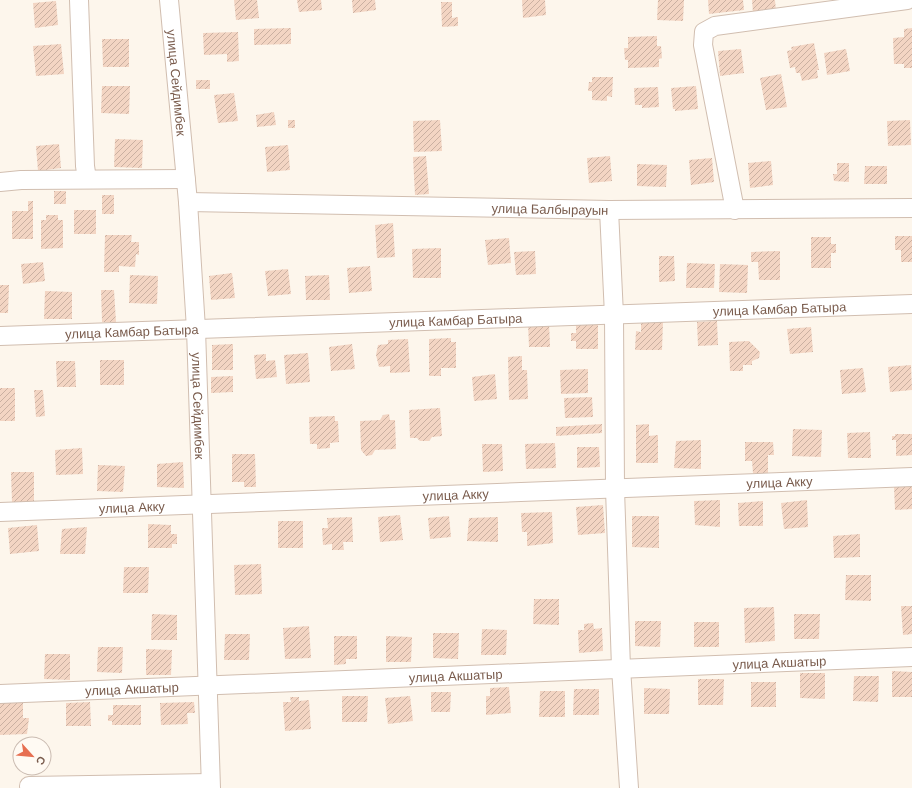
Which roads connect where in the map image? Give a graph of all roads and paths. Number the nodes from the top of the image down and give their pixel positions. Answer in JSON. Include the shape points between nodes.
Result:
{"nodes":[{"id":1,"x":79,"y":0,"type":"edge"},
{"id":2,"x":169,"y":0,"type":"edge"},
{"id":3,"x":907,"y":0,"type":"edge"},
{"id":4,"x":88,"y":179,"type":"junction"},
{"id":5,"x":186,"y":179,"type":"junction"},
{"id":6,"x":0,"y":182,"type":"edge"},
{"id":7,"x":188,"y":202,"type":"junction"},
{"id":8,"x":912,"y":208,"type":"edge"},
{"id":9,"x":609,"y":210,"type":"junction"},
{"id":10,"x":735,"y":210,"type":"junction"},
{"id":11,"x":912,"y":304,"type":"edge"},
{"id":12,"x":614,"y":315,"type":"junction"},
{"id":13,"x":196,"y":329,"type":"junction"},
{"id":14,"x":0,"y":336,"type":"edge"},
{"id":15,"x":912,"y":478,"type":"edge"},
{"id":16,"x":615,"y":489,"type":"junction"},
{"id":17,"x":200,"y":505,"type":"junction"},
{"id":18,"x":0,"y":512,"type":"edge"},
{"id":19,"x":912,"y":657,"type":"edge"},
{"id":20,"x":621,"y":668,"type":"junction"},
{"id":21,"x":206,"y":685,"type":"junction"},
{"id":22,"x":0,"y":694,"type":"edge"},
{"id":23,"x":211,"y":785,"type":"edge"},
{"id":24,"x":29,"y":786,"type":"dead end"},
{"id":25,"x":629,"y":788,"type":"edge"}],
"edges":[{"from":1,"to":4,"type":"street","via":[[85,166]]},
{"from":2,"to":5,"type":"street","name":"улица Сейдимбек"},
{"from":3,"to":10,"type":"street","via":[[715,26],[704,32],[703,45]]},
{"from":4,"to":5,"type":"street"},
{"from":4,"to":6,"type":"street"},
{"from":5,"to":7,"type":"street","name":"улица Сейдимбек"},
{"from":7,"to":9,"type":"street","name":"улица Балбырауын"},
{"from":7,"to":13,"type":"street","name":"улица Сейдимбек"},
{"from":8,"to":10,"type":"street","name":"улица Балбырауын"},
{"from":9,"to":10,"type":"street","name":"улица Балбырауын"},
{"from":9,"to":12,"type":"street"},
{"from":11,"to":12,"type":"street","name":"улица Камбар Батыра"},
{"from":12,"to":13,"type":"street","name":"улица Камбар Батыра"},
{"from":12,"to":16,"type":"street"},
{"from":13,"to":14,"type":"street","name":"улица Камбар Батыра"},
{"from":13,"to":17,"type":"street","name":"улица Сейдимбек"},
{"from":15,"to":16,"type":"street","name":"улица Акку"},
{"from":16,"to":17,"type":"street","name":"улица Акку"},
{"from":16,"to":20,"type":"street"},
{"from":17,"to":18,"type":"street","name":"улица Акку"},
{"from":17,"to":21,"type":"street","name":"улица Сейдимбек"},
{"from":19,"to":20,"type":"street","name":"улица Акшатыр"},
{"from":20,"to":21,"type":"street","name":"улица Акшатыр"},
{"from":20,"to":25,"type":"street"},
{"from":21,"to":22,"type":"street","name":"улица Акшатыр"},
{"from":21,"to":23,"type":"street","name":"улица Сейдимбек"},
{"from":23,"to":24,"type":"street"}]}
